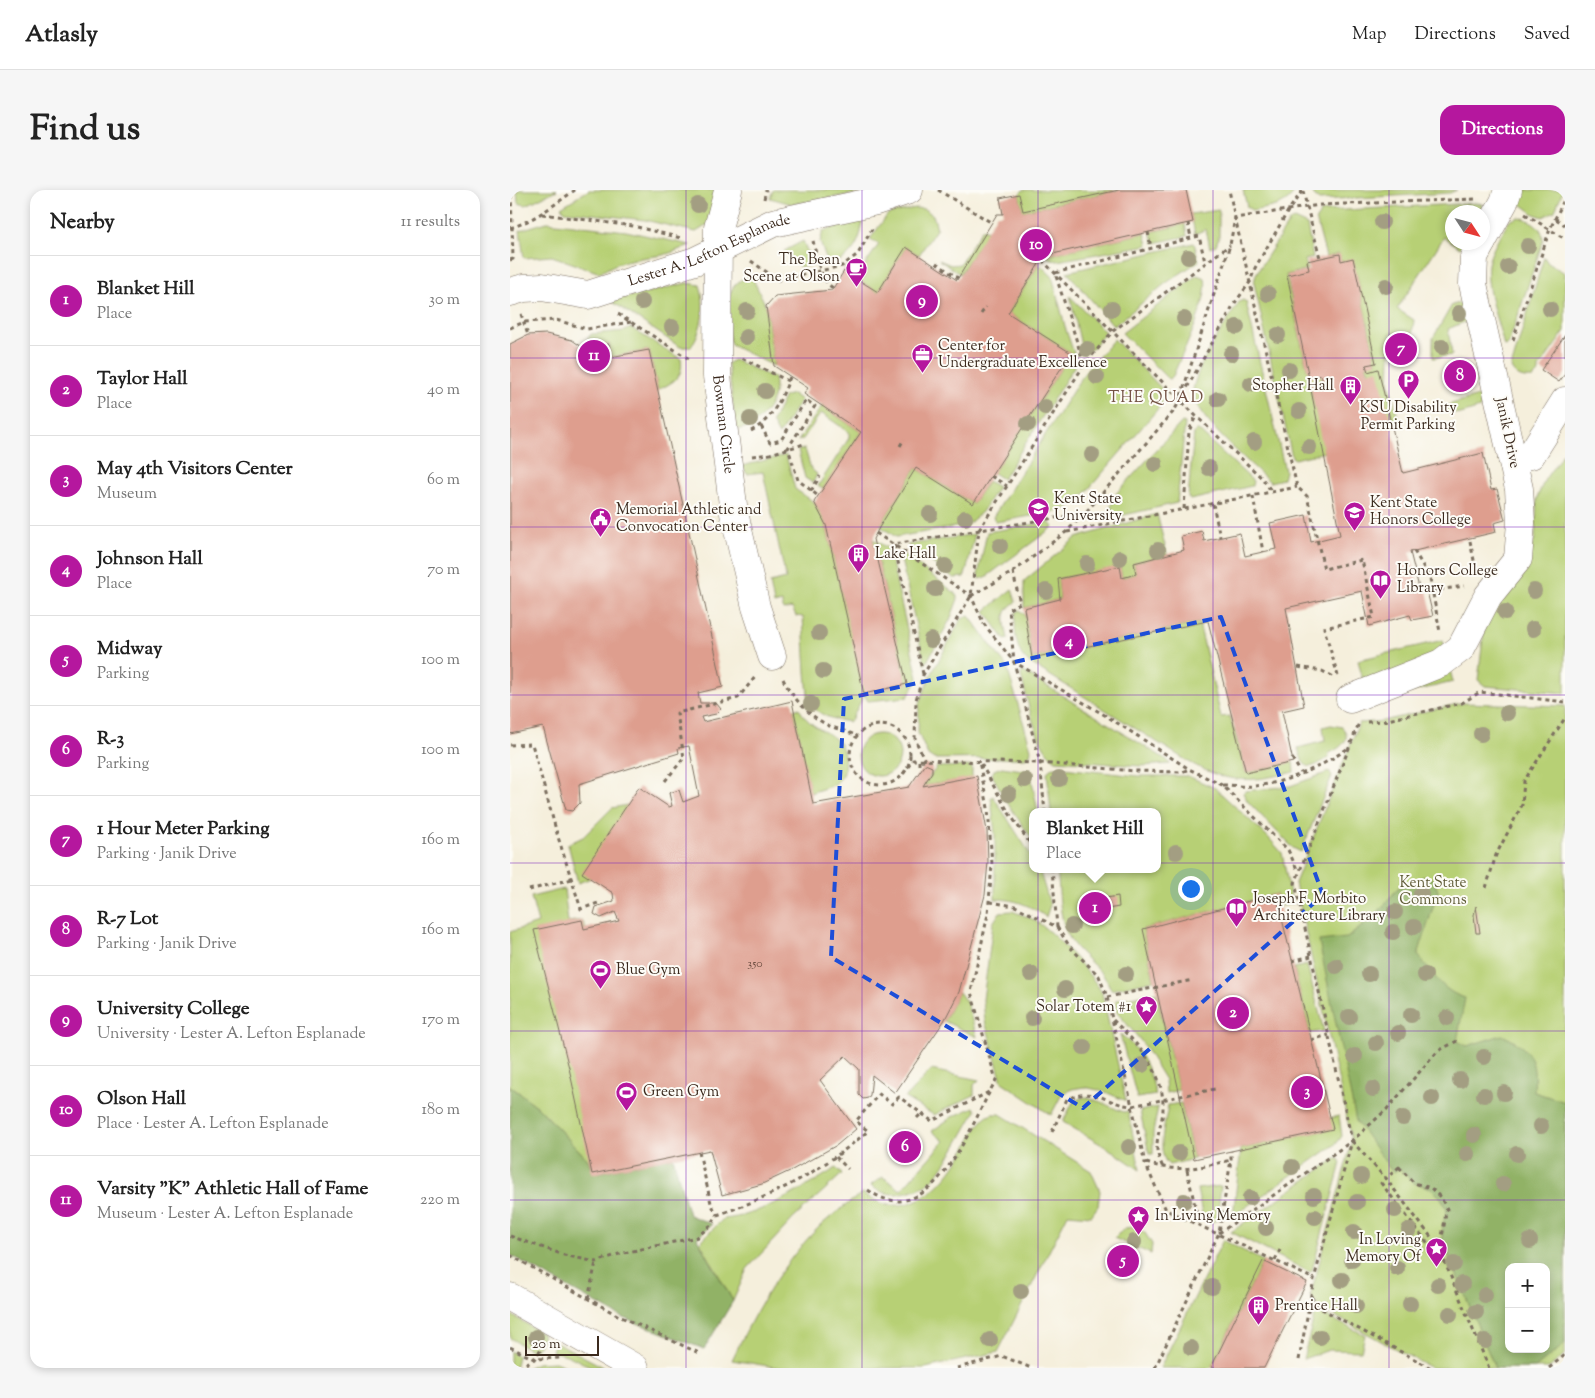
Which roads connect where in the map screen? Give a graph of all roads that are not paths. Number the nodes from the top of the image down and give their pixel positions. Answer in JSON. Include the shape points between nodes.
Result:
{"nodes":[{"id":1,"x":728,"y":190,"type":"edge"},
{"id":2,"x":909,"y":190,"type":"edge"},
{"id":3,"x":1506,"y":196,"type":"edge"},
{"id":4,"x":1490,"y":227,"type":"edge"},
{"id":5,"x":723,"y":248,"type":"junction"},
{"id":6,"x":1478,"y":250,"type":"edge"},
{"id":7,"x":516,"y":304,"type":"edge"},
{"id":8,"x":1565,"y":401,"type":"edge"},
{"id":9,"x":1512,"y":458,"type":"junction"},
{"id":10,"x":772,"y":656,"type":"road end"},
{"id":11,"x":1355,"y":711,"type":"road end"},
{"id":12,"x":510,"y":1297,"type":"edge"},
{"id":13,"x":635,"y":1368,"type":"edge"}],
"edges":[{"from":1,"to":5,"type":"street","name":"Bowman Circle","via":[[718,228]]},
{"from":2,"to":5,"type":"street","name":"Lester A. Lefton Esplanade","via":[[876,201],[772,223]]},
{"from":3,"to":4,"type":"street","name":"Janik Drive"},
{"from":5,"to":7,"type":"street","name":"Lester A. Lefton Esplanade","via":[[588,295],[542,287],[524,288]]},
{"from":5,"to":10,"type":"street","name":"Bowman Circle","via":[[715,348],[724,440],[734,513],[756,607]]},
{"from":6,"to":9,"type":"street","name":"Janik Drive","via":[[1474,257],[1473,284]]},
{"from":8,"to":9,"type":"street","via":[[1531,455]]},
{"from":9,"to":11,"type":"street","name":"Janik Drive","via":[[1520,506],[1518,559],[1488,596],[1460,648],[1441,663]]},
{"from":12,"to":13,"type":"street"}]}
